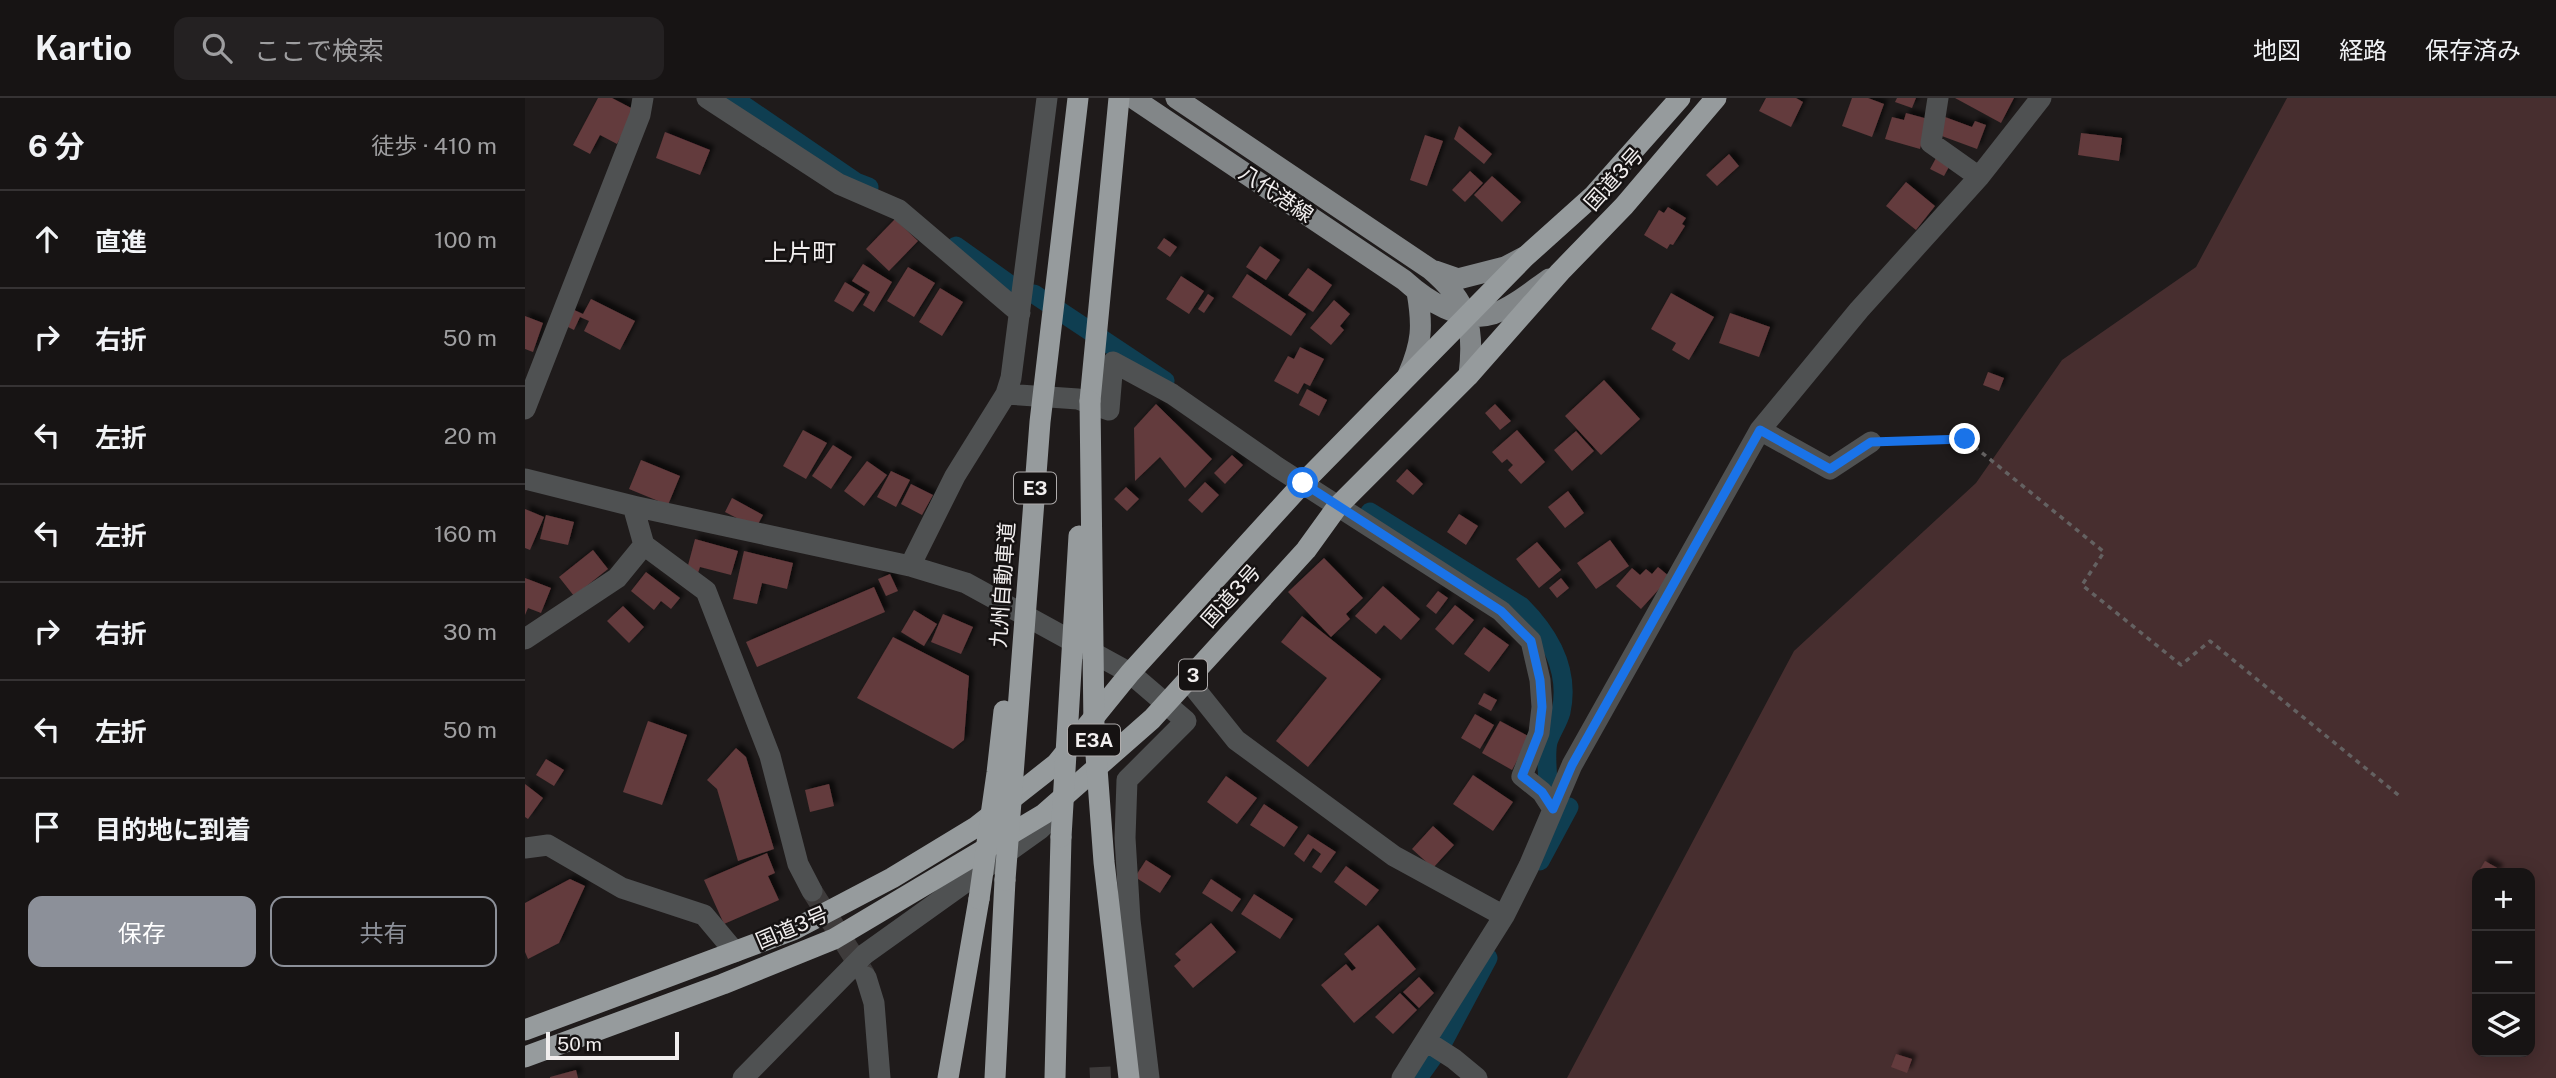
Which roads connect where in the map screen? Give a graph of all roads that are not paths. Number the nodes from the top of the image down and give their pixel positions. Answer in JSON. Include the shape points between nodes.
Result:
{"nodes":[{"id":1,"x":643,"y":98,"type":"edge"},
{"id":2,"x":707,"y":98,"type":"edge"},
{"id":3,"x":1047,"y":98,"type":"edge"},
{"id":4,"x":1078,"y":98,"type":"edge"},
{"id":5,"x":1119,"y":98,"type":"edge"},
{"id":6,"x":1133,"y":98,"type":"edge"},
{"id":7,"x":1176,"y":98,"type":"edge"},
{"id":8,"x":1680,"y":98,"type":"edge"},
{"id":9,"x":1716,"y":98,"type":"edge"},
{"id":10,"x":1938,"y":98,"type":"edge"},
{"id":11,"x":2041,"y":98,"type":"edge"},
{"id":12,"x":1979,"y":177,"type":"junction"},
{"id":13,"x":1525,"y":257,"type":"junction"},
{"id":14,"x":1430,"y":269,"type":"junction"},
{"id":15,"x":1560,"y":272,"type":"junction"},
{"id":16,"x":1417,"y":292,"type":"junction"},
{"id":17,"x":1020,"y":313,"type":"junction"},
{"id":18,"x":1468,"y":315,"type":"junction"},
{"id":19,"x":1469,"y":375,"type":"junction"},
{"id":20,"x":1407,"y":377,"type":"junction"},
{"id":21,"x":1006,"y":394,"type":"junction"},
{"id":22,"x":1090,"y":401,"type":"junction"},
{"id":23,"x":525,"y":409,"type":"edge"},
{"id":24,"x":1040,"y":422,"type":"junction"},
{"id":25,"x":1760,"y":430,"type":"junction"},
{"id":26,"x":1871,"y":442,"type":"road end"},
{"id":27,"x":525,"y":479,"type":"edge"},
{"id":28,"x":1303,"y":483,"type":"junction"},
{"id":29,"x":633,"y":506,"type":"junction"},
{"id":30,"x":1337,"y":507,"type":"junction"},
{"id":31,"x":644,"y":545,"type":"junction"},
{"id":32,"x":910,"y":566,"type":"junction"},
{"id":33,"x":525,"y":639,"type":"edge"},
{"id":34,"x":1130,"y":673,"type":"junction"},
{"id":35,"x":1188,"y":680,"type":"junction"},
{"id":36,"x":1167,"y":703,"type":"junction"},
{"id":37,"x":1152,"y":719,"type":"junction"},
{"id":38,"x":1064,"y":797,"type":"junction"},
{"id":39,"x":1553,"y":809,"type":"junction"},
{"id":40,"x":525,"y":848,"type":"edge"},
{"id":41,"x":812,"y":891,"type":"tunnel mouth"},
{"id":42,"x":1504,"y":916,"type":"junction"},
{"id":43,"x":735,"y":952,"type":"junction"},
{"id":44,"x":866,"y":976,"type":"tunnel mouth"},
{"id":45,"x":525,"y":1030,"type":"edge"},
{"id":46,"x":1426,"y":1041,"type":"junction"},
{"id":47,"x":525,"y":1057,"type":"edge"},
{"id":48,"x":743,"y":1078,"type":"edge"},
{"id":49,"x":880,"y":1078,"type":"edge"},
{"id":50,"x":948,"y":1078,"type":"edge"},
{"id":51,"x":995,"y":1078,"type":"edge"},
{"id":52,"x":1055,"y":1078,"type":"edge"},
{"id":53,"x":1129,"y":1078,"type":"edge"},
{"id":54,"x":1149,"y":1078,"type":"edge"},
{"id":55,"x":1402,"y":1078,"type":"edge"},
{"id":56,"x":1477,"y":1078,"type":"edge"}],
"edges":[{"from":1,"to":23,"type":"street"},
{"from":2,"to":17,"type":"street","via":[[839,184],[899,210]]},
{"from":3,"to":17,"type":"street"},
{"from":4,"to":24,"type":"highway","name":"九州自動車道","number":"E3","bridge":true},
{"from":5,"to":22,"type":"highway","number":"E3"},
{"from":6,"to":16,"type":"main road","name":"八代港線"},
{"from":7,"to":14,"type":"main road","name":"八代港線"},
{"from":8,"to":13,"type":"highway","name":"国道3号","number":"3","via":[[1594,195]]},
{"from":9,"to":15,"type":"highway","name":"国道3号","number":"3","via":[[1625,206]]},
{"from":10,"to":12,"type":"street","via":[[1931,144]]},
{"from":11,"to":12,"type":"street"},
{"from":12,"to":25,"type":"street","via":[[1859,310]]},
{"from":13,"to":14,"type":"main road","name":"八代港線","via":[[1458,279]]},
{"from":13,"to":18,"type":"highway","name":"国道3号","number":"3"},
{"from":14,"to":18,"type":"main road","name":"八代港線","via":[[1449,285]]},
{"from":15,"to":18,"type":"main road","via":[[1492,314]]},
{"from":15,"to":19,"type":"highway","name":"国道3号","number":"3"},
{"from":16,"to":18,"type":"main road","name":"八代港線"},
{"from":16,"to":20,"type":"main road","via":[[1422,323],[1419,351]]},
{"from":17,"to":21,"type":"street"},
{"from":18,"to":19,"type":"main road","name":"八代港線"},
{"from":18,"to":20,"type":"highway","name":"国道3号","number":"3"},
{"from":19,"to":30,"type":"highway","name":"国道3号","number":"3"},
{"from":20,"to":28,"type":"highway","name":"国道3号","number":"3"},
{"from":21,"to":28,"type":"street","via":[[1078,399],[1109,410],[1113,362],[1172,394]]},
{"from":21,"to":32,"type":"street","via":[[955,476]]},
{"from":22,"to":38,"type":"highway","number":"E3","bridge":true},
{"from":22,"to":53,"type":"highway","number":"E3A","bridge":true,"via":[[1095,752]]},
{"from":24,"to":50,"type":"highway","bridge":true,"via":[[1024,509],[997,773]]},
{"from":24,"to":51,"type":"highway","name":"九州自動車道","number":"E3","bridge":true,"via":[[1005,880]]},
{"from":25,"to":26,"type":"street","via":[[1830,469]]},
{"from":25,"to":39,"type":"street","via":[[1579,754]]},
{"from":27,"to":29,"type":"street"},
{"from":28,"to":30,"type":"street"},
{"from":28,"to":34,"type":"highway","name":"国道3号","number":"3"},
{"from":29,"to":31,"type":"street"},
{"from":29,"to":32,"type":"street"},
{"from":30,"to":35,"type":"highway","name":"国道3号","number":"3","via":[[1306,550]]},
{"from":30,"to":39,"type":"street","via":[[1501,611],[1531,641],[1542,707],[1539,733],[1522,776],[1542,792]]},
{"from":31,"to":33,"type":"street","via":[[617,578]]},
{"from":31,"to":41,"type":"street","via":[[706,591],[770,756],[798,864]]},
{"from":32,"to":34,"type":"street","via":[[966,583]]},
{"from":34,"to":36,"type":"street"},
{"from":34,"to":43,"type":"highway","name":"国道3号","number":"3","via":[[1056,764],[976,827],[793,930]]},
{"from":35,"to":36,"type":"highway","name":"国道3号","number":"3"},
{"from":35,"to":42,"type":"street","via":[[1236,740],[1394,856]]},
{"from":36,"to":37,"type":"highway","name":"国道3号","number":"3"},
{"from":36,"to":54,"type":"street","via":[[1187,721],[1127,780],[1130,920]]},
{"from":37,"to":38,"type":"highway","name":"国道3号","number":"3"},
{"from":37,"to":48,"type":"street","via":[[1040,829],[865,954]]},
{"from":38,"to":47,"type":"highway","name":"国道3号","number":"3","via":[[1044,814],[834,939]]},
{"from":38,"to":52,"type":"highway","number":"E3","bridge":true},
{"from":39,"to":42,"type":"street"},
{"from":40,"to":43,"type":"street","via":[[548,845],[622,888],[704,915]]},
{"from":42,"to":46,"type":"street"},
{"from":43,"to":45,"type":"highway","name":"国道3号","number":"3"},
{"from":44,"to":49,"type":"street","via":[[874,1003]]},
{"from":46,"to":55,"type":"street"},
{"from":46,"to":56,"type":"street"}]}
